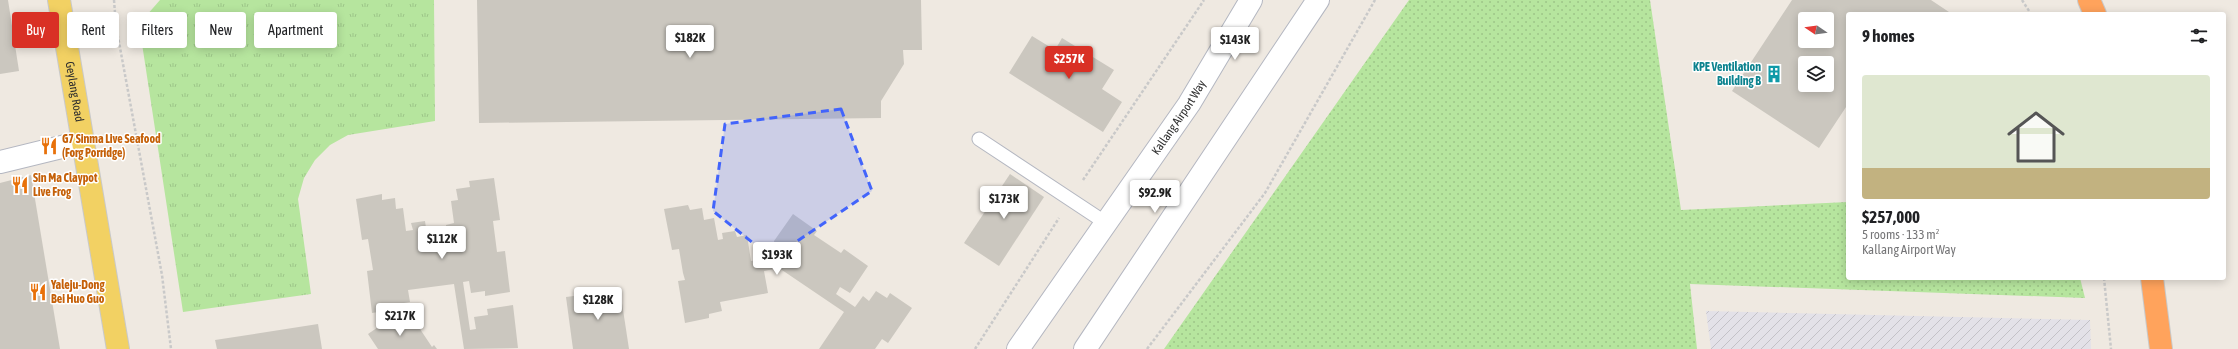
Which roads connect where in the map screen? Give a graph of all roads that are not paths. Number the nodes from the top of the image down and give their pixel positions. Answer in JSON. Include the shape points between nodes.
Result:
{"nodes":[{"id":1,"x":1251,"y":0,"type":"edge"},
{"id":2,"x":1318,"y":0,"type":"edge"},
{"id":3,"x":2089,"y":0,"type":"edge"},
{"id":4,"x":61,"y":5,"type":"edge"},
{"id":5,"x":2094,"y":12,"type":"edge"},
{"id":6,"x":979,"y":138,"type":"dead end"},
{"id":7,"x":82,"y":142,"type":"junction"},
{"id":8,"x":0,"y":162,"type":"edge"},
{"id":9,"x":1106,"y":223,"type":"junction"},
{"id":10,"x":2152,"y":280,"type":"edge"},
{"id":11,"x":118,"y":349,"type":"edge"},
{"id":12,"x":1018,"y":349,"type":"edge"},
{"id":13,"x":1085,"y":349,"type":"edge"},
{"id":14,"x":2161,"y":349,"type":"edge"}],
"edges":[{"from":1,"to":9,"type":"street","name":"Kallang Airport Way","via":[[1189,104]]},
{"from":2,"to":13,"type":"street"},
{"from":3,"to":5,"type":"highway"},
{"from":4,"to":7,"type":"main road","name":"Geylang Road"},
{"from":6,"to":9,"type":"lane"},
{"from":7,"to":8,"type":"street"},
{"from":7,"to":11,"type":"main road","name":"Geylang Road"},
{"from":9,"to":12,"type":"street","name":"Kallang Airport Way"},
{"from":10,"to":14,"type":"highway"}]}
